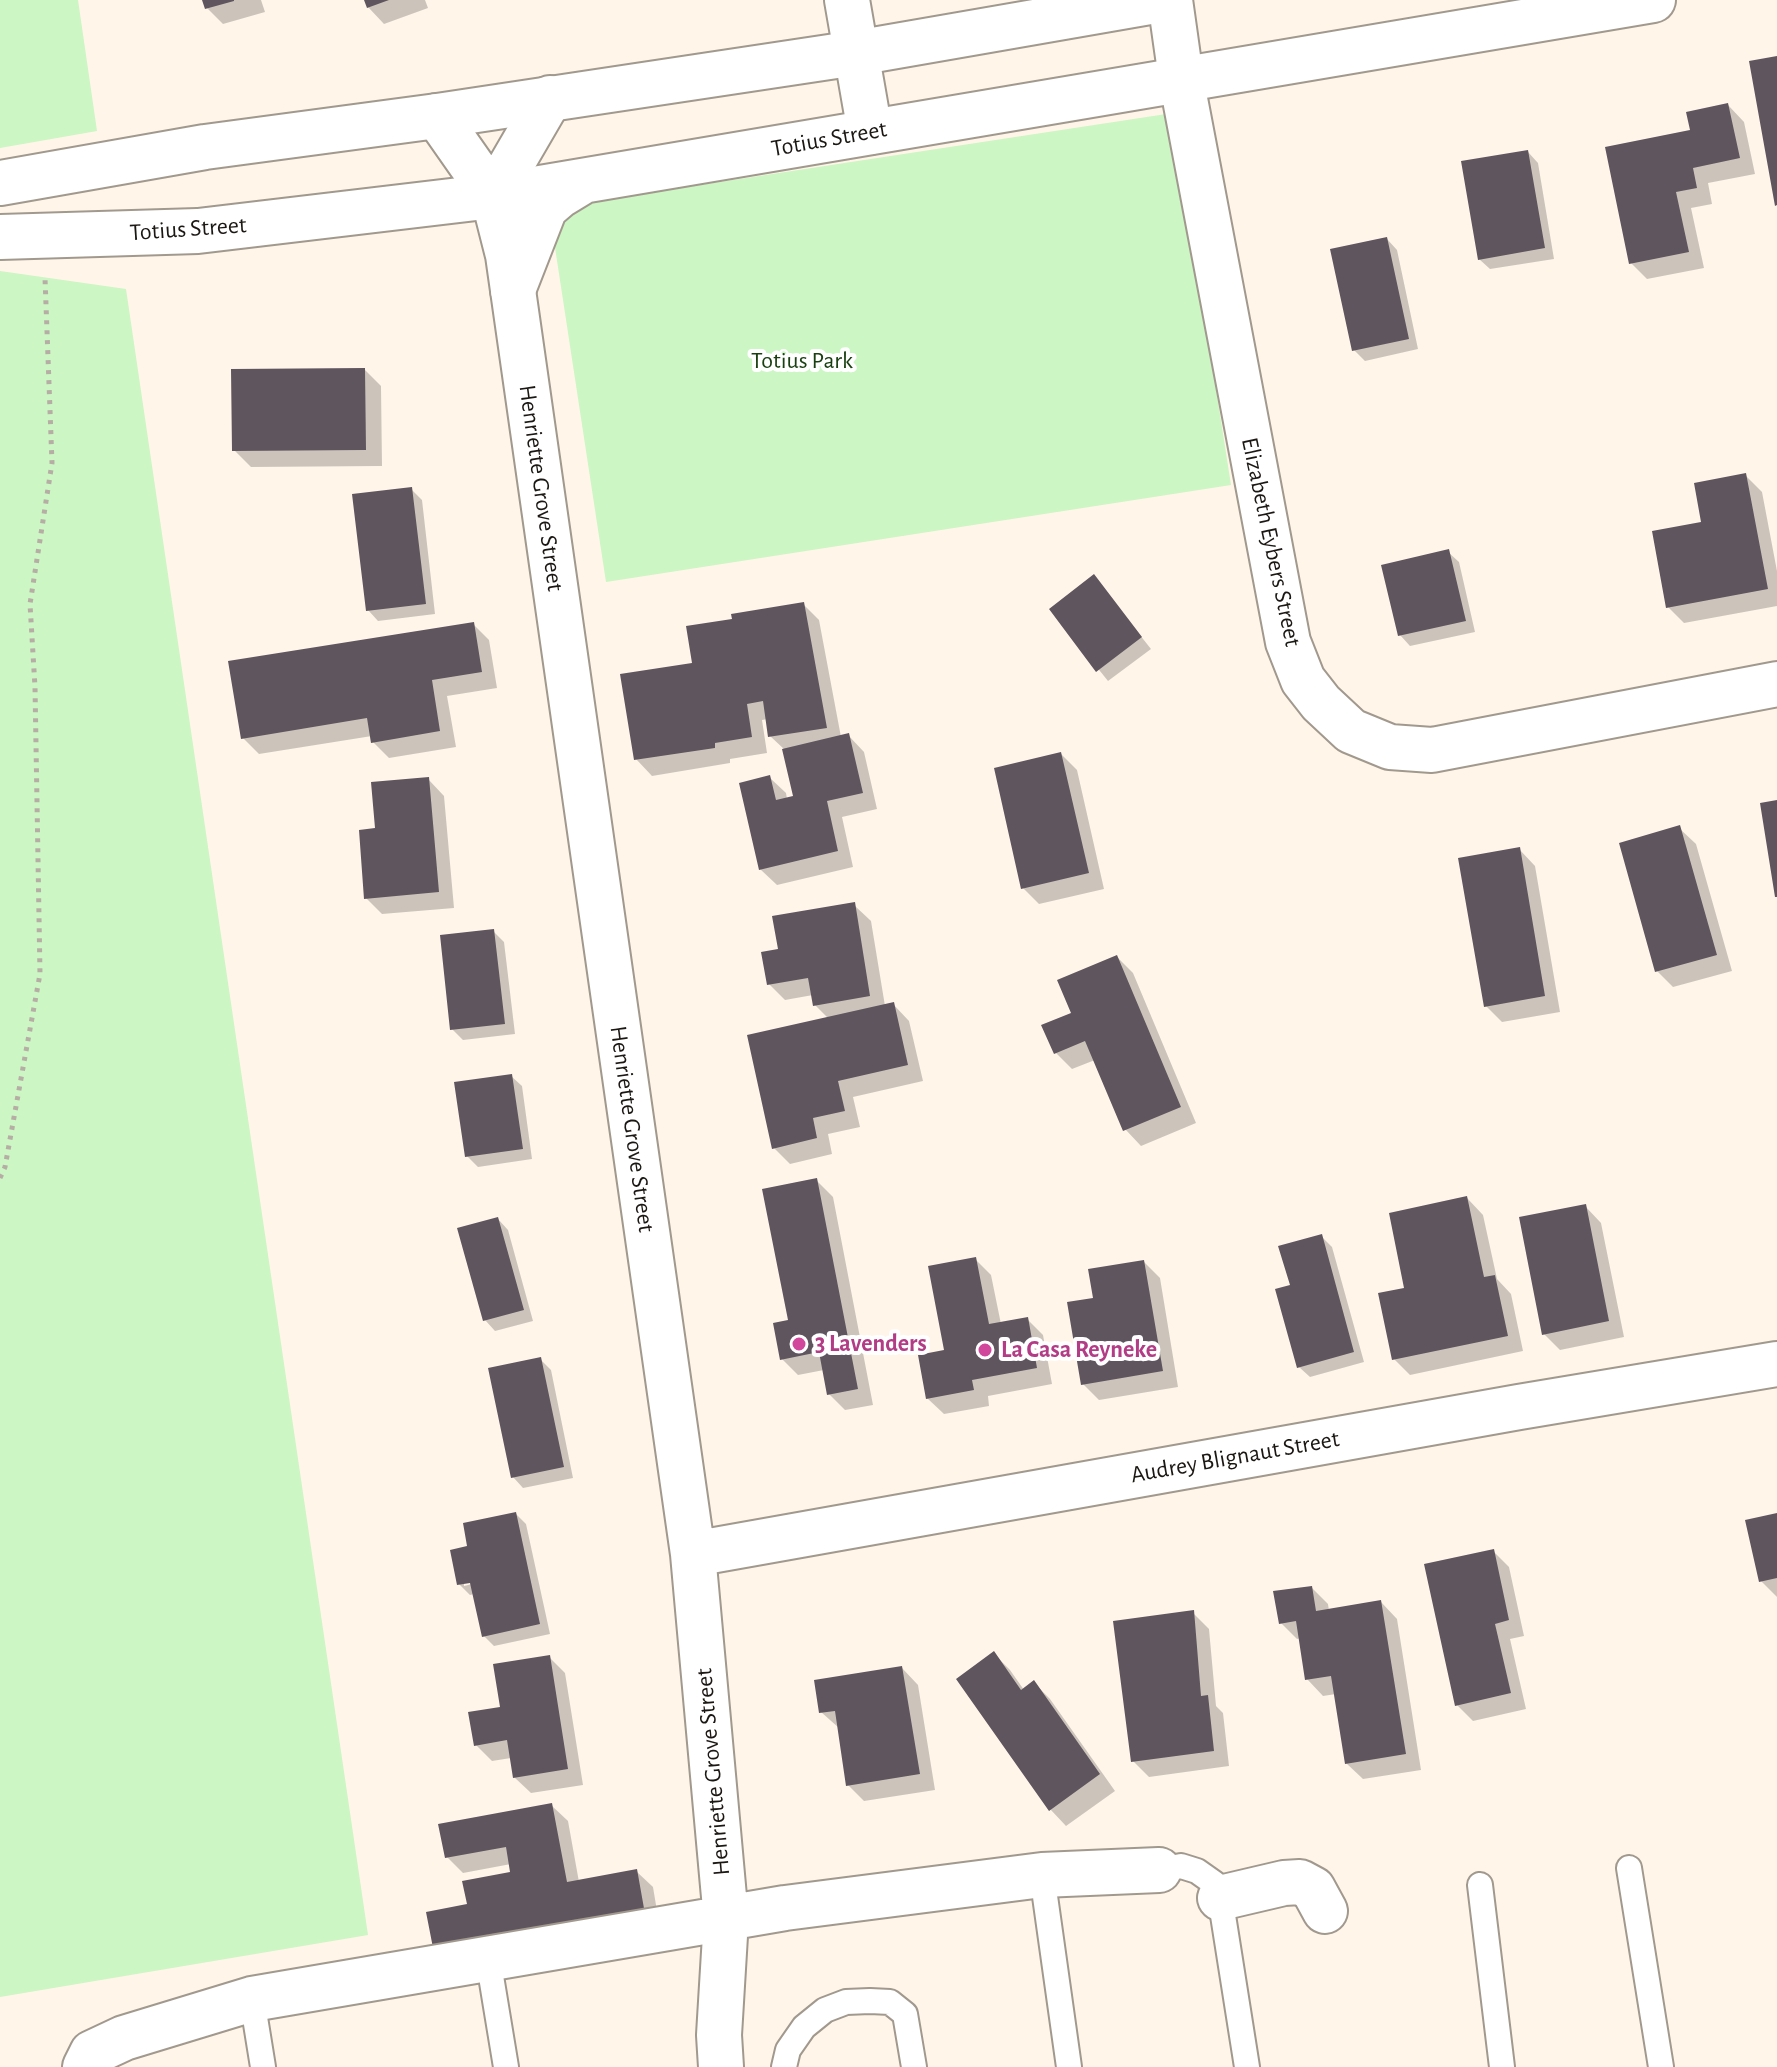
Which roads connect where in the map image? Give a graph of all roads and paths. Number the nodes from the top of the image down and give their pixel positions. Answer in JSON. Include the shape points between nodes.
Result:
{"nodes":[{"id":1,"x":847,"y":0,"type":"edge"},
{"id":2,"x":1161,"y":0,"type":"edge"},
{"id":3,"x":1170,"y":0,"type":"edge"},
{"id":4,"x":1653,"y":0,"type":"edge"},
{"id":5,"x":856,"y":53,"type":"junction"},
{"id":6,"x":1181,"y":78,"type":"junction"},
{"id":7,"x":550,"y":98,"type":"junction"},
{"id":8,"x":437,"y":116,"type":"junction"},
{"id":9,"x":870,"y":132,"type":"junction"},
{"id":10,"x":582,"y":182,"type":"junction"},
{"id":11,"x":0,"y":183,"type":"edge"},
{"id":12,"x":493,"y":196,"type":"junction"},
{"id":13,"x":0,"y":237,"type":"edge"},
{"id":14,"x":45,"y":278,"type":"dead end"},
{"id":15,"x":513,"y":290,"type":"junction"},
{"id":16,"x":1777,"y":684,"type":"edge"},
{"id":17,"x":0,"y":1178,"type":"edge"},
{"id":18,"x":1777,"y":1364,"type":"edge"},
{"id":19,"x":693,"y":1554,"type":"junction"},
{"id":20,"x":1629,"y":1868,"type":"dead end"},
{"id":21,"x":1159,"y":1870,"type":"joint"},
{"id":22,"x":1042,"y":1875,"type":"junction"},
{"id":23,"x":1480,"y":1885,"type":"dead end"},
{"id":24,"x":1220,"y":1898,"type":"junction"},
{"id":25,"x":1325,"y":1911,"type":"dead end"},
{"id":26,"x":726,"y":1919,"type":"junction"},
{"id":27,"x":488,"y":1958,"type":"junction"},
{"id":28,"x":252,"y":1999,"type":"junction"},
{"id":29,"x":85,"y":2067,"type":"edge"},
{"id":30,"x":263,"y":2067,"type":"edge"},
{"id":31,"x":506,"y":2067,"type":"edge"},
{"id":32,"x":721,"y":2067,"type":"edge"},
{"id":33,"x":784,"y":2067,"type":"edge"},
{"id":34,"x":914,"y":2067,"type":"edge"},
{"id":35,"x":1069,"y":2067,"type":"edge"},
{"id":36,"x":1247,"y":2067,"type":"edge"},
{"id":37,"x":1502,"y":2067,"type":"edge"},
{"id":38,"x":1661,"y":2067,"type":"edge"}],
"edges":[{"from":1,"to":5,"type":"street"},
{"from":2,"to":5,"type":"street"},
{"from":3,"to":6,"type":"street","name":"Elizabeth Eybers Street"},
{"from":4,"to":6,"type":"street","name":"Totius Street"},
{"from":5,"to":7,"type":"street"},
{"from":5,"to":9,"type":"street"},
{"from":6,"to":9,"type":"street","name":"Totius Street"},
{"from":6,"to":16,"type":"street","name":"Elizabeth Eybers Street","via":[[1288,642],[1303,680],[1321,703],[1351,731],[1390,747],[1432,750]]},
{"from":7,"to":8,"type":"street"},
{"from":7,"to":12,"type":"street"},
{"from":8,"to":11,"type":"street","via":[[205,147]]},
{"from":8,"to":12,"type":"street","name":"Henriette Grove Street"},
{"from":9,"to":10,"type":"street","name":"Totius Street"},
{"from":10,"to":12,"type":"street","name":"Totius Street"},
{"from":10,"to":15,"type":"street","via":[[545,208]]},
{"from":12,"to":13,"type":"street","name":"Totius Street","via":[[198,231]]},
{"from":12,"to":15,"type":"street","name":"Henriette Grove Street"},
{"from":14,"to":17,"type":"path","via":[[52,463],[30,604],[40,974]]},
{"from":15,"to":19,"type":"street","name":"Henriette Grove Street"},
{"from":18,"to":19,"type":"street","name":"Audrey Blignaut Street"},
{"from":19,"to":26,"type":"street","name":"Henriette Grove Street"},
{"from":20,"to":38,"type":"lane"},
{"from":21,"to":22,"type":"street"},
{"from":21,"to":24,"type":"lane","via":[[1181,1866],[1197,1871],[1214,1883]]},
{"from":22,"to":26,"type":"street"},
{"from":22,"to":35,"type":"lane"},
{"from":23,"to":37,"type":"lane"},
{"from":24,"to":25,"type":"street","via":[[1300,1882],[1313,1889]]},
{"from":24,"to":36,"type":"lane"},
{"from":26,"to":27,"type":"street"},
{"from":26,"to":32,"type":"street","name":"Henriette Grove Street"},
{"from":27,"to":28,"type":"street"},
{"from":27,"to":31,"type":"lane"},
{"from":28,"to":29,"type":"street","via":[[124,2038],[92,2053]]},
{"from":28,"to":30,"type":"lane"},
{"from":33,"to":34,"type":"lane","via":[[788,2050],[804,2027],[825,2010],[870,2001],[890,2002],[905,2014]]}]}
